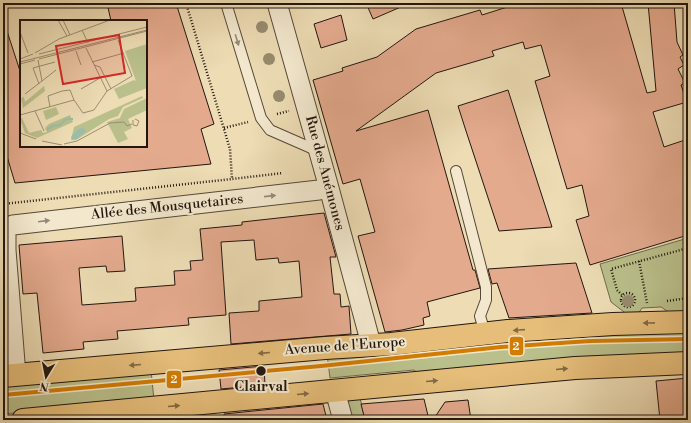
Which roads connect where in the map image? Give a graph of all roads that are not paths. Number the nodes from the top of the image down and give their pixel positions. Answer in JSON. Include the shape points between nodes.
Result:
{"nodes":[{"id":1,"x":226,"y":3,"type":"edge"},
{"id":2,"x":277,"y":3,"type":"edge"},
{"id":3,"x":319,"y":152,"type":"junction"},
{"id":4,"x":456,"y":171,"type":"dead end"},
{"id":5,"x":329,"y":188,"type":"junction"},
{"id":6,"x":4,"y":224,"type":"edge"},
{"id":7,"x":688,"y":322,"type":"edge"},
{"id":8,"x":485,"y":333,"type":"junction"},
{"id":9,"x":371,"y":344,"type":"junction"},
{"id":10,"x":688,"y":363,"type":"edge"},
{"id":11,"x":10,"y":375,"type":"edge"},
{"id":12,"x":335,"y":391,"type":"junction"},
{"id":13,"x":23,"y":420,"type":"edge"},
{"id":14,"x":343,"y":420,"type":"edge"}],
"edges":[{"from":1,"to":3,"type":"lane","one_way":true,"via":[[261,118],[270,130]]},
{"from":2,"to":3,"type":"street","name":"Rue des Anémones"},
{"from":3,"to":5,"type":"street","name":"Rue des Anémones"},
{"from":4,"to":8,"type":"lane","via":[[486,287],[486,300],[480,316]]},
{"from":6,"to":5,"type":"street","name":"Allée des Mousquetaires","one_way":true},
{"from":5,"to":9,"type":"street","name":"Rue des Anémones"},
{"from":6,"to":11,"type":"street"},
{"from":7,"to":8,"type":"main road","name":"Avenue de l'Europe","one_way":true,"via":[[600,324]]},
{"from":8,"to":9,"type":"main road","name":"Avenue de l'Europe"},
{"from":9,"to":11,"type":"main road","name":"Avenue de l'Europe","one_way":true},
{"from":12,"to":10,"type":"main road","one_way":true,"via":[[575,368]]},
{"from":13,"to":12,"type":"main road","one_way":true},
{"from":12,"to":14,"type":"street"}]}
